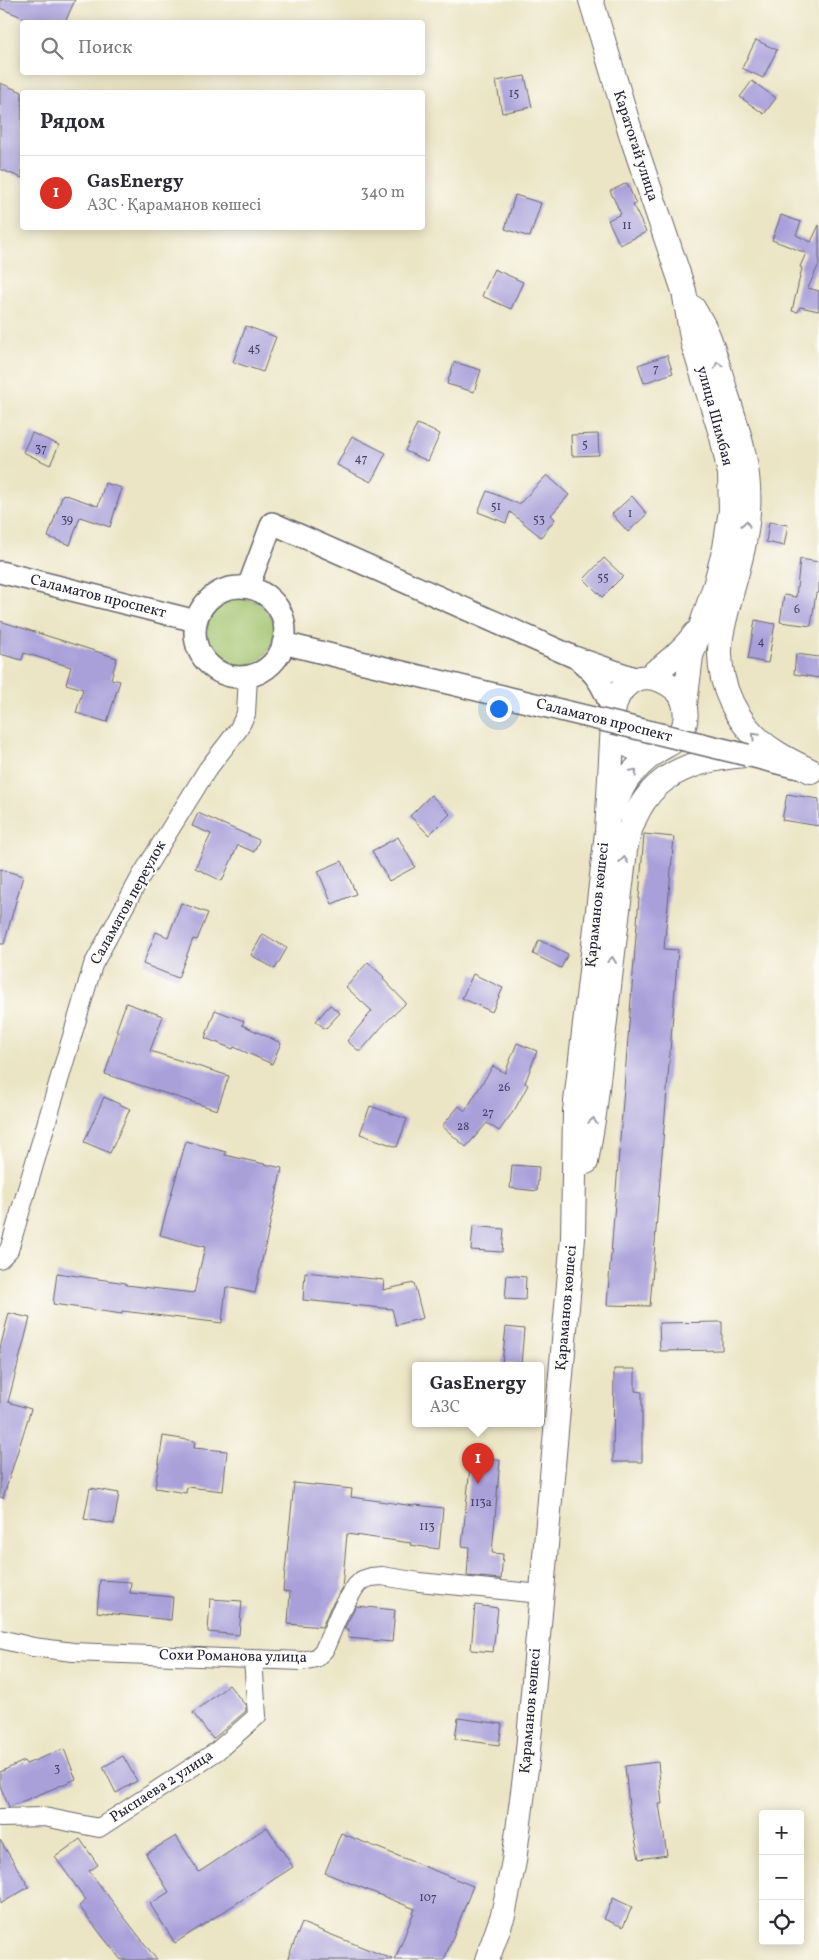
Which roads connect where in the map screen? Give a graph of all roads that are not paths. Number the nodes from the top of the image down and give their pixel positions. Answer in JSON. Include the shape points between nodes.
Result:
{"nodes":[{"id":1,"x":591,"y":0,"type":"edge"},
{"id":2,"x":684,"y":291,"type":"junction"},
{"id":3,"x":0,"y":572,"type":"edge"},
{"id":4,"x":248,"y":587,"type":"junction"},
{"id":5,"x":196,"y":621,"type":"junction"},
{"id":6,"x":700,"y":628,"type":"junction"},
{"id":7,"x":283,"y":643,"type":"junction"},
{"id":8,"x":574,"y":657,"type":"junction"},
{"id":9,"x":248,"y":676,"type":"junction"},
{"id":10,"x":643,"y":678,"type":"junction"},
{"id":11,"x":685,"y":704,"type":"junction"},
{"id":12,"x":612,"y":716,"type":"junction"},
{"id":13,"x":657,"y":751,"type":"junction"},
{"id":14,"x":746,"y":755,"type":"junction"},
{"id":15,"x":815,"y":772,"type":"edge"},
{"id":16,"x":607,"y":832,"type":"junction"},
{"id":17,"x":573,"y":1238,"type":"junction"},
{"id":18,"x":0,"y":1259,"type":"edge"},
{"id":19,"x":541,"y":1594,"type":"junction"},
{"id":20,"x":0,"y":1639,"type":"edge"},
{"id":21,"x":253,"y":1660,"type":"junction"},
{"id":22,"x":0,"y":1818,"type":"edge"},
{"id":23,"x":487,"y":1960,"type":"edge"}],
"edges":[{"from":1,"to":2,"type":"main road","name":"Каратогай улица","via":[[632,137]]},
{"from":2,"to":6,"type":"main road","name":"улица Шимбая","via":[[693,343],[730,474],[731,510],[725,548]]},
{"from":15,"to":2,"type":"main road","one_way":true,"via":[[760,741],[734,709],[725,688],[720,664],[721,637],[748,511],[747,472],[739,433],[709,337]]},
{"from":3,"to":5,"type":"street","name":"Саламатов проспект"},
{"from":4,"to":5,"type":"street","via":[[231,587],[215,594],[203,606]]},
{"from":4,"to":7,"type":"street","via":[[265,594],[278,607],[284,625]]},
{"from":4,"to":8,"type":"street","via":[[272,523]]},
{"from":5,"to":9,"type":"street","via":[[195,639],[202,655],[214,668],[230,676]]},
{"from":6,"to":10,"type":"main road","via":[[667,664]]},
{"from":6,"to":11,"type":"main road","name":"улица Шимбая","via":[[691,656]]},
{"from":7,"to":9,"type":"street","via":[[276,659],[264,670]]},
{"from":7,"to":14,"type":"street","name":"Саламатов проспект","bridge":true},
{"from":8,"to":10,"type":"street"},
{"from":8,"to":12,"type":"street","via":[[593,672],[604,688]]},
{"from":9,"to":18,"type":"street","name":"Саламатов переулок","via":[[246,714],[238,730],[207,770],[141,876],[93,965],[9,1250]]},
{"from":10,"to":11,"type":"main road","via":[[664,680],[677,690]]},
{"from":10,"to":12,"type":"main road","via":[[625,685],[616,696]]},
{"from":11,"to":13,"type":"main road","via":[[684,728],[678,738]]},
{"from":12,"to":13,"type":"main road","via":[[617,734],[630,746]]},
{"from":12,"to":16,"type":"main road"},
{"from":16,"to":13,"type":"main road","one_way":true,"via":[[618,798],[632,772]]},
{"from":14,"to":15,"type":"street","name":"Саламатов проспект"},
{"from":17,"to":14,"type":"main road","one_way":true,"via":[[594,1114],[629,828],[643,801],[671,775],[693,764]]},
{"from":16,"to":17,"type":"main road","name":"Қараманов көшесі","via":[[575,1111]]},
{"from":17,"to":19,"type":"main road","name":"Қараманов көшесі"},
{"from":19,"to":21,"type":"street","name":"Сохи Романова улица","via":[[371,1577],[356,1586],[340,1612],[324,1650],[316,1658],[302,1661]]},
{"from":19,"to":23,"type":"main road","name":"Қараманов көшесі","via":[[516,1853],[502,1916]]},
{"from":20,"to":21,"type":"street","name":"Сохи Романова улица","via":[[73,1652]]},
{"from":21,"to":22,"type":"street","name":"Рыспаева 2 улица","via":[[257,1716],[217,1751],[99,1828],[44,1817]]}]}
